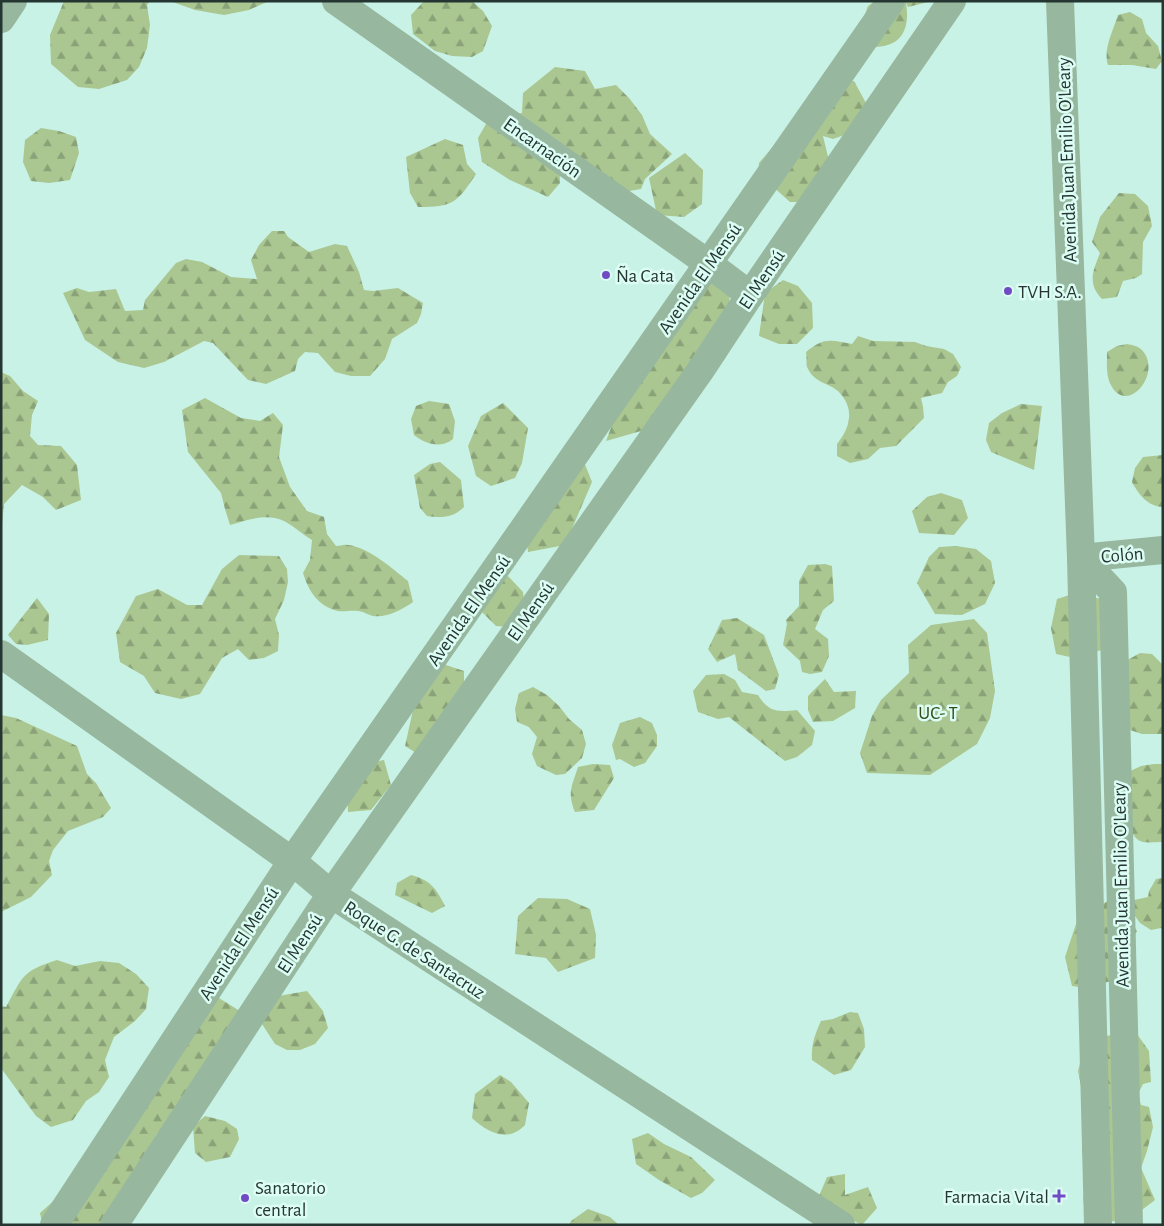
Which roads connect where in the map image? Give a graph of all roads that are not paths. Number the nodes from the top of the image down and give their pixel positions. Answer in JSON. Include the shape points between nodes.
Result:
{"nodes":[{"id":1,"x":13,"y":1,"type":"edge"},
{"id":2,"x":336,"y":1,"type":"edge"},
{"id":3,"x":891,"y":1,"type":"edge"},
{"id":4,"x":952,"y":1,"type":"edge"},
{"id":5,"x":1060,"y":1,"type":"edge"},
{"id":6,"x":1,"y":20,"type":"edge"},
{"id":7,"x":709,"y":264,"type":"junction"},
{"id":8,"x":750,"y":295,"type":"junction"},
{"id":9,"x":1163,"y":550,"type":"edge"},
{"id":10,"x":1081,"y":558,"type":"junction"},
{"id":11,"x":1,"y":654,"type":"edge"},
{"id":12,"x":292,"y":861,"type":"junction"},
{"id":13,"x":330,"y":894,"type":"junction"},
{"id":14,"x":54,"y":1225,"type":"edge"},
{"id":15,"x":114,"y":1225,"type":"edge"},
{"id":16,"x":841,"y":1225,"type":"edge"},
{"id":17,"x":1098,"y":1225,"type":"edge"},
{"id":18,"x":1129,"y":1225,"type":"edge"}],
"edges":[{"from":1,"to":6,"type":"street"},
{"from":2,"to":7,"type":"street","name":"Encarnación"},
{"from":3,"to":7,"type":"street","name":"Avenida El Mensú"},
{"from":4,"to":8,"type":"street","name":"El Mensú"},
{"from":5,"to":10,"type":"street","name":"Avenida Juan Emilio O'Leary"},
{"from":7,"to":8,"type":"street","name":"Encarnación"},
{"from":7,"to":12,"type":"street","name":"Avenida El Mensú"},
{"from":8,"to":13,"type":"street","name":"El Mensú","via":[[700,371]]},
{"from":9,"to":10,"type":"street","name":"Colón"},
{"from":10,"to":17,"type":"street","name":"Avenida Juan Emilio O'Leary"},
{"from":10,"to":18,"type":"street","name":"Avenida Juan Emilio O'Leary","via":[[1113,592]]},
{"from":11,"to":12,"type":"street","name":"Roque G. de Santacruz"},
{"from":12,"to":13,"type":"street","name":"Roque G. de Santacruz"},
{"from":12,"to":14,"type":"street","name":"Avenida El Mensú"},
{"from":13,"to":15,"type":"street","name":"El Mensú"},
{"from":13,"to":16,"type":"street","name":"Roque G. de Santacruz"}]}
